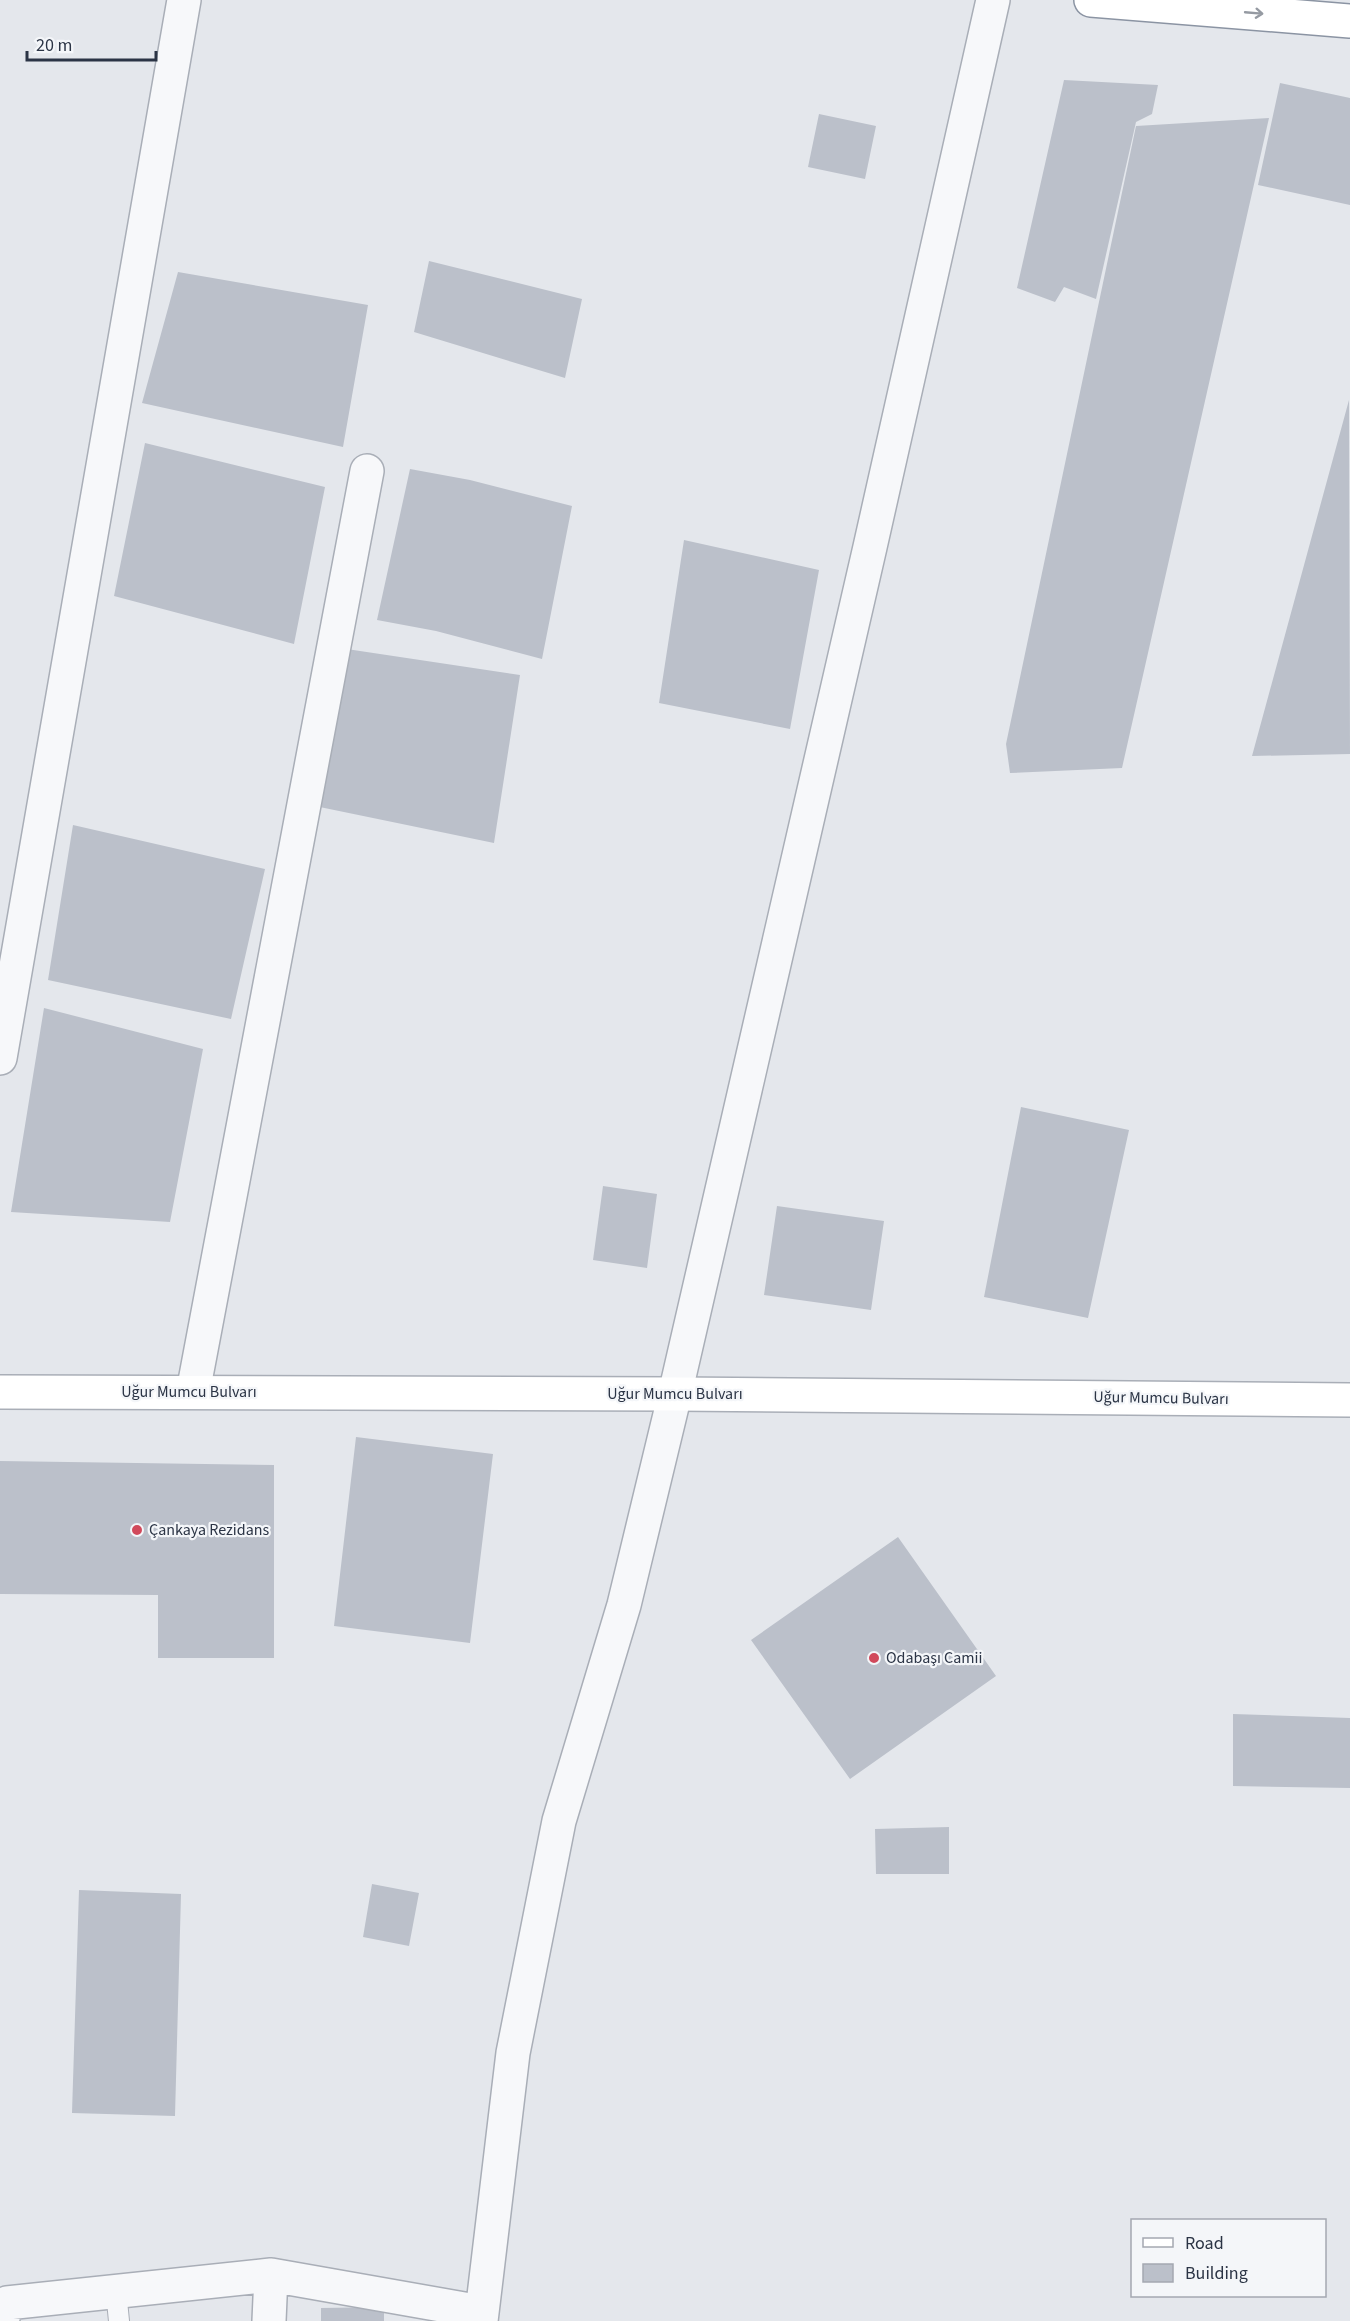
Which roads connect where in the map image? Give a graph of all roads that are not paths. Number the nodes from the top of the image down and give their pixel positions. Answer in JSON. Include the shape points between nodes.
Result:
{"nodes":[{"id":1,"x":184,"y":0,"type":"edge"},
{"id":2,"x":993,"y":0,"type":"edge"},
{"id":3,"x":1091,"y":0,"type":"edge"},
{"id":4,"x":1350,"y":21,"type":"edge"},
{"id":5,"x":367,"y":471,"type":"dead end"},
{"id":6,"x":0,"y":1058,"type":"edge"},
{"id":7,"x":0,"y":1392,"type":"edge"},
{"id":8,"x":193,"y":1392,"type":"junction"},
{"id":9,"x":675,"y":1394,"type":"junction"},
{"id":10,"x":1350,"y":1400,"type":"edge"},
{"id":11,"x":271,"y":2275,"type":"junction"},
{"id":12,"x":118,"y":2306,"type":"edge"},
{"id":13,"x":3,"y":2308,"type":"edge"},
{"id":14,"x":481,"y":2316,"type":"edge"},
{"id":15,"x":269,"y":2321,"type":"edge"}],
"edges":[{"from":1,"to":6,"type":"street"},
{"from":2,"to":9,"type":"street"},
{"from":3,"to":4,"type":"main road","one_way":true},
{"from":5,"to":8,"type":"street"},
{"from":7,"to":8,"type":"main road","name":"Uğur Mumcu Bulvarı"},
{"from":8,"to":9,"type":"main road","name":"Uğur Mumcu Bulvarı"},
{"from":9,"to":10,"type":"main road","name":"Uğur Mumcu Bulvarı"},
{"from":9,"to":14,"type":"street","via":[[624,1605],[559,1821],[513,2053]]},
{"from":11,"to":12,"type":"street"},
{"from":11,"to":14,"type":"street"},
{"from":11,"to":15,"type":"street"},
{"from":12,"to":13,"type":"street"}]}
